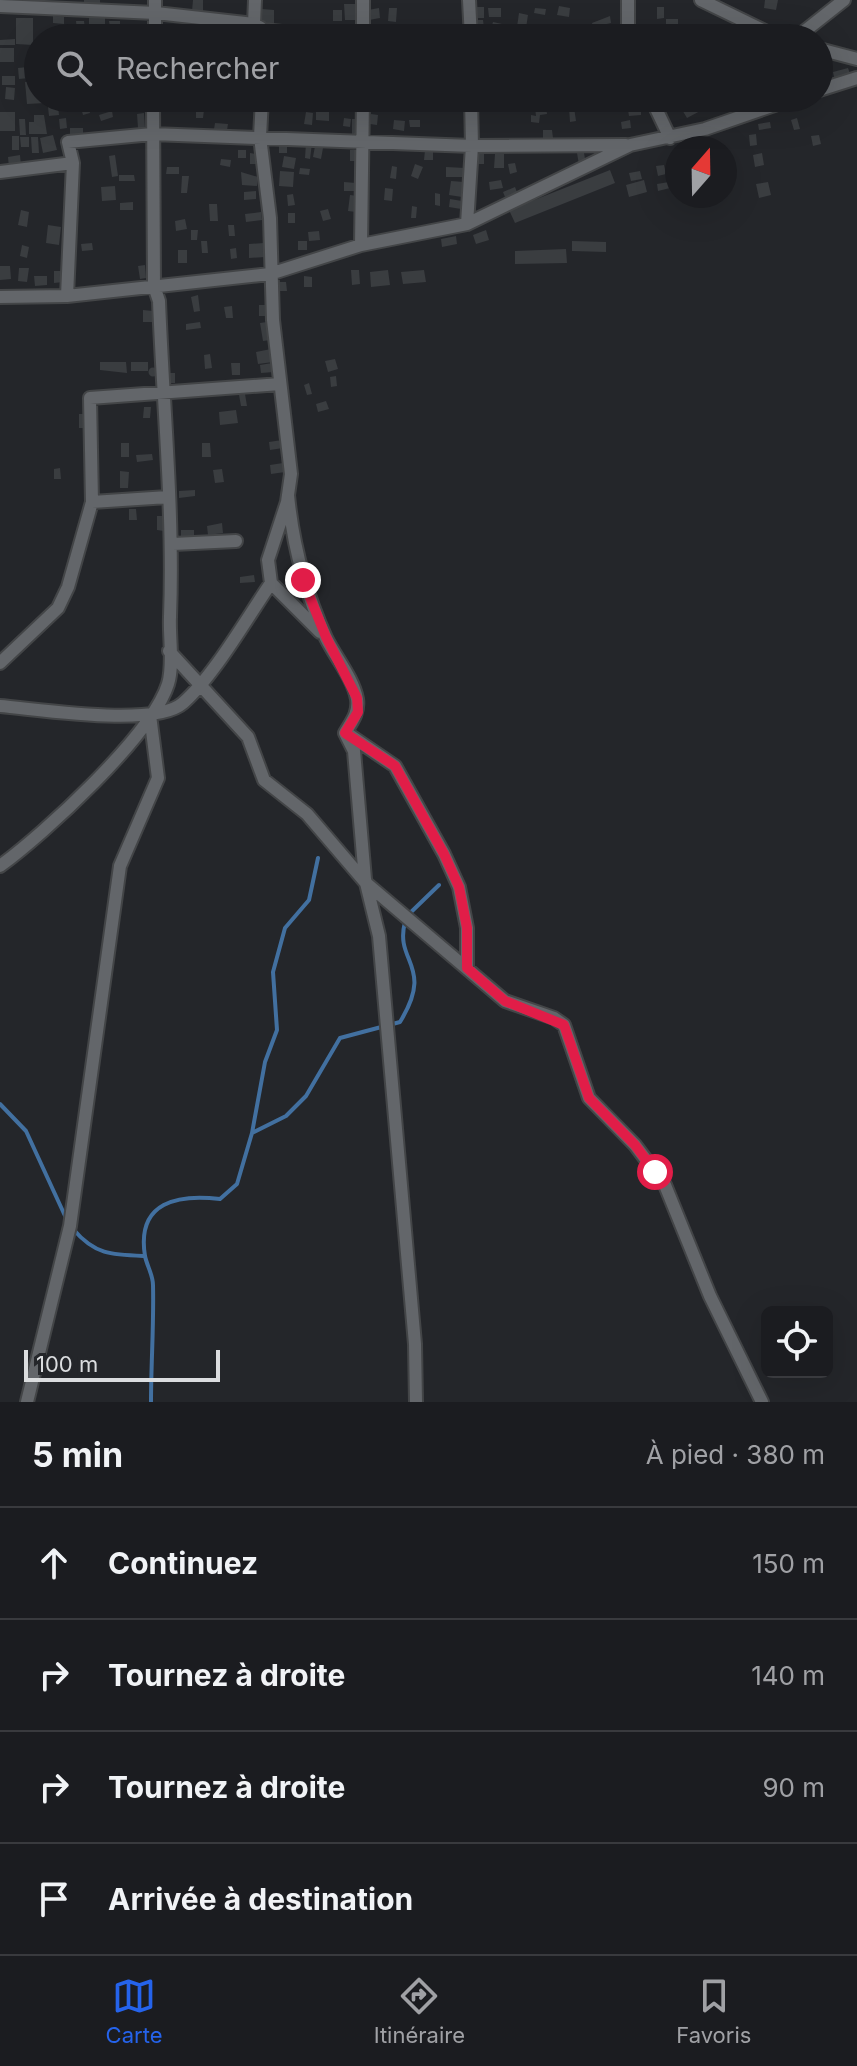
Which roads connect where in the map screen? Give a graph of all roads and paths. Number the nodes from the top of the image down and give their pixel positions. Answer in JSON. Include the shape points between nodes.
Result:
{"nodes":[{"id":1,"x":255,"y":0,"type":"edge"},
{"id":2,"x":363,"y":0,"type":"edge"},
{"id":3,"x":469,"y":0,"type":"edge"},
{"id":4,"x":628,"y":0,"type":"edge"},
{"id":5,"x":701,"y":0,"type":"edge"},
{"id":6,"x":731,"y":0,"type":"edge"},
{"id":7,"x":844,"y":0,"type":"edge"},
{"id":8,"x":0,"y":6,"type":"edge"},
{"id":9,"x":156,"y":6,"type":"edge"},
{"id":10,"x":731,"y":15,"type":"junction"},
{"id":11,"x":231,"y":24,"type":"edge"},
{"id":12,"x":259,"y":24,"type":"edge"},
{"id":13,"x":363,"y":24,"type":"edge"},
{"id":14,"x":470,"y":24,"type":"edge"},
{"id":15,"x":628,"y":24,"type":"edge"},
{"id":16,"x":750,"y":24,"type":"edge"},
{"id":17,"x":814,"y":24,"type":"edge"},
{"id":18,"x":833,"y":53,"type":"edge"},
{"id":19,"x":857,"y":59,"type":"edge"},
{"id":20,"x":857,"y":78,"type":"edge"},
{"id":21,"x":833,"y":86,"type":"edge"},
{"id":22,"x":153,"y":112,"type":"edge"},
{"id":23,"x":261,"y":112,"type":"edge"},
{"id":24,"x":363,"y":112,"type":"edge"},
{"id":25,"x":471,"y":112,"type":"edge"},
{"id":26,"x":658,"y":112,"type":"edge"},
{"id":27,"x":751,"y":112,"type":"edge"},
{"id":28,"x":152,"y":134,"type":"junction"},
{"id":29,"x":669,"y":136,"type":"edge"},
{"id":30,"x":676,"y":136,"type":"edge"},
{"id":31,"x":260,"y":137,"type":"junction"},
{"id":32,"x":665,"y":139,"type":"edge"},
{"id":33,"x":363,"y":141,"type":"junction"},
{"id":34,"x":630,"y":145,"type":"junction"},
{"id":35,"x":472,"y":146,"type":"junction"},
{"id":36,"x":73,"y":163,"type":"junction"},
{"id":37,"x":0,"y":172,"type":"edge"},
{"id":38,"x":467,"y":224,"type":"junction"},
{"id":39,"x":361,"y":245,"type":"junction"},
{"id":40,"x":270,"y":274,"type":"junction"},
{"id":41,"x":154,"y":286,"type":"junction"},
{"id":42,"x":67,"y":296,"type":"junction"},
{"id":43,"x":0,"y":297,"type":"edge"},
{"id":44,"x":280,"y":384,"type":"junction"},
{"id":45,"x":163,"y":395,"type":"junction"},
{"id":46,"x":288,"y":495,"type":"junction"},
{"id":47,"x":168,"y":497,"type":"junction"},
{"id":48,"x":92,"y":502,"type":"junction"},
{"id":49,"x":236,"y":541,"type":"dead end"},
{"id":50,"x":173,"y":544,"type":"junction"},
{"id":51,"x":271,"y":583,"type":"junction"},
{"id":52,"x":326,"y":637,"type":"junction"},
{"id":53,"x":169,"y":651,"type":"junction"},
{"id":54,"x":0,"y":663,"type":"edge"},
{"id":55,"x":201,"y":682,"type":"junction"},
{"id":56,"x":0,"y":706,"type":"edge"},
{"id":57,"x":150,"y":715,"type":"junction"},
{"id":58,"x":345,"y":733,"type":"junction"},
{"id":59,"x":0,"y":866,"type":"edge"},
{"id":60,"x":366,"y":883,"type":"junction"},
{"id":61,"x":467,"y":968,"type":"junction"},
{"id":62,"x":27,"y":1402,"type":"edge"},
{"id":63,"x":416,"y":1402,"type":"edge"},
{"id":64,"x":762,"y":1402,"type":"edge"}],
"edges":[{"from":1,"to":12,"type":"street"},
{"from":2,"to":13,"type":"street"},
{"from":3,"to":14,"type":"street"},
{"from":4,"to":15,"type":"street"},
{"from":5,"to":10,"type":"street"},
{"from":6,"to":10,"type":"street"},
{"from":7,"to":17,"type":"street"},
{"from":8,"to":9,"type":"street"},
{"from":9,"to":11,"type":"street"},
{"from":10,"to":16,"type":"street"},
{"from":18,"to":19,"type":"street"},
{"from":20,"to":21,"type":"street"},
{"from":22,"to":28,"type":"street"},
{"from":23,"to":31,"type":"street"},
{"from":24,"to":33,"type":"street"},
{"from":25,"to":35,"type":"street"},
{"from":26,"to":29,"type":"street"},
{"from":27,"to":30,"type":"street"},
{"from":28,"to":31,"type":"street"},
{"from":28,"to":36,"type":"street","via":[[68,142]]},
{"from":28,"to":41,"type":"street"},
{"from":31,"to":33,"type":"street"},
{"from":31,"to":40,"type":"street","via":[[270,218]]},
{"from":32,"to":34,"type":"street"},
{"from":33,"to":35,"type":"street"},
{"from":33,"to":39,"type":"street"},
{"from":34,"to":35,"type":"street"},
{"from":34,"to":38,"type":"street"},
{"from":35,"to":38,"type":"street"},
{"from":36,"to":37,"type":"street"},
{"from":36,"to":42,"type":"street"},
{"from":38,"to":39,"type":"street"},
{"from":39,"to":40,"type":"street"},
{"from":40,"to":41,"type":"street"},
{"from":40,"to":44,"type":"street"},
{"from":41,"to":42,"type":"street"},
{"from":41,"to":45,"type":"street"},
{"from":42,"to":43,"type":"street"},
{"from":44,"to":45,"type":"street"},
{"from":44,"to":46,"type":"street","via":[[291,474]]},
{"from":45,"to":47,"type":"street"},
{"from":45,"to":48,"type":"street","via":[[90,398]]},
{"from":46,"to":51,"type":"street","via":[[268,560]]},
{"from":46,"to":52,"type":"street","via":[[294,548]]},
{"from":47,"to":48,"type":"street"},
{"from":47,"to":50,"type":"street"},
{"from":48,"to":54,"type":"street","via":[[58,608]]},
{"from":49,"to":50,"type":"street"},
{"from":50,"to":53,"type":"street"},
{"from":51,"to":52,"type":"street"},
{"from":51,"to":55,"type":"street"},
{"from":52,"to":58,"type":"street","via":[[357,698],[358,712]]},
{"from":53,"to":55,"type":"street"},
{"from":53,"to":57,"type":"street","via":[[168,684]]},
{"from":55,"to":57,"type":"street","via":[[182,705]]},
{"from":55,"to":60,"type":"street","via":[[248,737],[264,780],[316,823]]},
{"from":56,"to":57,"type":"street"},
{"from":57,"to":59,"type":"street","via":[[107,769],[32,843]]},
{"from":57,"to":62,"type":"street","via":[[158,778],[120,866],[70,1226]]},
{"from":58,"to":60,"type":"street","via":[[354,751]]},
{"from":58,"to":61,"type":"street","via":[[395,766],[444,854],[459,887]]},
{"from":60,"to":61,"type":"street"},
{"from":60,"to":63,"type":"street","via":[[379,936],[389,1026]]},
{"from":61,"to":64,"type":"street","via":[[505,1001],[564,1025],[589,1098],[665,1185],[710,1296]]}]}
